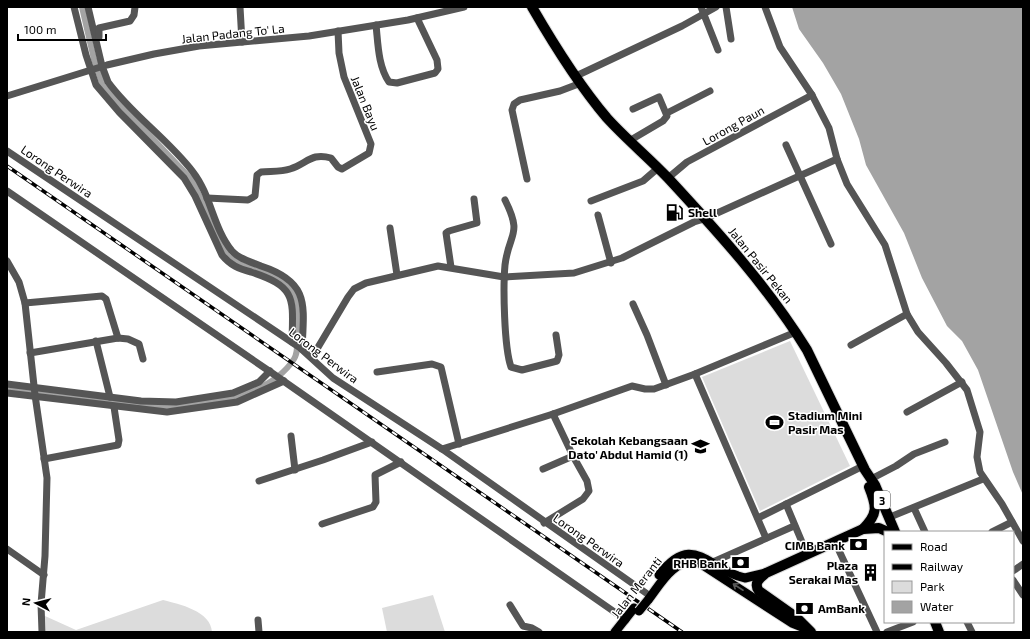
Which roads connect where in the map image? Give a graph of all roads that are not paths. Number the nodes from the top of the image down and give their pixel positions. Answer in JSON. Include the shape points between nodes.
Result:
{"nodes":[{"id":1,"x":74,"y":7,"type":"edge"},
{"id":2,"x":88,"y":7,"type":"edge"},
{"id":3,"x":135,"y":7,"type":"edge"},
{"id":4,"x":240,"y":7,"type":"edge"},
{"id":5,"x":464,"y":7,"type":"edge"},
{"id":6,"x":532,"y":7,"type":"edge"},
{"id":7,"x":716,"y":7,"type":"edge"},
{"id":8,"x":726,"y":7,"type":"edge"},
{"id":9,"x":765,"y":7,"type":"edge"},
{"id":10,"x":702,"y":10,"type":"edge"},
{"id":11,"x":418,"y":18,"type":"junction"},
{"id":12,"x":376,"y":25,"type":"junction"},
{"id":13,"x":338,"y":31,"type":"junction"},
{"id":14,"x":731,"y":39,"type":"dead end"},
{"id":15,"x":242,"y":42,"type":"junction"},
{"id":16,"x":718,"y":50,"type":"dead end"},
{"id":17,"x":98,"y":67,"type":"junction"},
{"id":18,"x":578,"y":79,"type":"junction"},
{"id":19,"x":710,"y":91,"type":"dead end"},
{"id":20,"x":812,"y":95,"type":"junction"},
{"id":21,"x":7,"y":96,"type":"edge"},
{"id":22,"x":633,"y":109,"type":"dead end"},
{"id":23,"x":667,"y":113,"type":"junction"},
{"id":24,"x":629,"y":141,"type":"junction"},
{"id":25,"x":786,"y":145,"type":"dead end"},
{"id":26,"x":7,"y":150,"type":"edge"},
{"id":27,"x":837,"y":159,"type":"junction"},
{"id":28,"x":658,"y":168,"type":"junction"},
{"id":29,"x":799,"y":176,"type":"junction"},
{"id":30,"x":668,"y":178,"type":"junction"},
{"id":31,"x":527,"y":179,"type":"dead end"},
{"id":32,"x":7,"y":192,"type":"edge"},
{"id":33,"x":207,"y":198,"type":"junction"},
{"id":34,"x":474,"y":198,"type":"dead end"},
{"id":35,"x":506,"y":200,"type":"dead end"},
{"id":36,"x":590,"y":201,"type":"dead end"},
{"id":37,"x":598,"y":215,"type":"dead end"},
{"id":38,"x":704,"y":219,"type":"junction"},
{"id":39,"x":390,"y":228,"type":"dead end"},
{"id":40,"x":831,"y":244,"type":"dead end"},
{"id":41,"x":7,"y":261,"type":"edge"},
{"id":42,"x":611,"y":263,"type":"junction"},
{"id":43,"x":451,"y":267,"type":"junction"},
{"id":44,"x":397,"y":275,"type":"junction"},
{"id":45,"x":504,"y":277,"type":"junction"},
{"id":46,"x":25,"y":302,"type":"junction"},
{"id":47,"x":633,"y":304,"type":"dead end"},
{"id":48,"x":907,"y":314,"type":"junction"},
{"id":49,"x":796,"y":332,"type":"junction"},
{"id":50,"x":556,"y":335,"type":"dead end"},
{"id":51,"x":118,"y":338,"type":"junction"},
{"id":52,"x":96,"y":341,"type":"junction"},
{"id":53,"x":851,"y":344,"type":"dead end"},
{"id":54,"x":296,"y":345,"type":"junction"},
{"id":55,"x":30,"y":353,"type":"junction"},
{"id":56,"x":310,"y":356,"type":"junction"},
{"id":57,"x":143,"y":359,"type":"dead end"},
{"id":58,"x":271,"y":372,"type":"junction"},
{"id":59,"x":377,"y":372,"type":"dead end"},
{"id":60,"x":695,"y":374,"type":"junction"},
{"id":61,"x":282,"y":380,"type":"junction"},
{"id":62,"x":962,"y":382,"type":"junction"},
{"id":63,"x":7,"y":384,"type":"edge"},
{"id":64,"x":666,"y":384,"type":"junction"},
{"id":65,"x":34,"y":392,"type":"junction"},
{"id":66,"x":7,"y":393,"type":"edge"},
{"id":67,"x":110,"y":397,"type":"junction"},
{"id":68,"x":114,"y":407,"type":"junction"},
{"id":69,"x":907,"y":412,"type":"dead end"},
{"id":70,"x":553,"y":414,"type":"junction"},
{"id":71,"x":292,"y":436,"type":"dead end"},
{"id":72,"x":372,"y":442,"type":"junction"},
{"id":73,"x":945,"y":442,"type":"dead end"},
{"id":74,"x":459,"y":444,"type":"junction"},
{"id":75,"x":442,"y":449,"type":"junction"},
{"id":76,"x":573,"y":456,"type":"junction"},
{"id":77,"x":44,"y":459,"type":"junction"},
{"id":78,"x":401,"y":462,"type":"junction"},
{"id":79,"x":543,"y":469,"type":"dead end"},
{"id":80,"x":295,"y":470,"type":"junction"},
{"id":81,"x":866,"y":471,"type":"junction"},
{"id":82,"x":983,"y":479,"type":"junction"},
{"id":83,"x":259,"y":481,"type":"dead end"},
{"id":84,"x":786,"y":504,"type":"junction"},
{"id":85,"x":914,"y":508,"type":"junction"},
{"id":86,"x":890,"y":517,"type":"junction"},
{"id":87,"x":758,"y":518,"type":"junction"},
{"id":88,"x":1012,"y":522,"type":"junction"},
{"id":89,"x":544,"y":523,"type":"junction"},
{"id":90,"x":322,"y":524,"type":"dead end"},
{"id":91,"x":794,"y":526,"type":"junction"},
{"id":92,"x":863,"y":529,"type":"junction"},
{"id":93,"x":886,"y":531,"type":"edge"},
{"id":94,"x":895,"y":531,"type":"edge"},
{"id":95,"x":925,"y":531,"type":"edge"},
{"id":96,"x":994,"y":531,"type":"edge"},
{"id":97,"x":766,"y":538,"type":"junction"},
{"id":98,"x":1023,"y":541,"type":"edge"},
{"id":99,"x":835,"y":542,"type":"junction"},
{"id":100,"x":7,"y":549,"type":"edge"},
{"id":101,"x":807,"y":554,"type":"junction"},
{"id":102,"x":680,"y":560,"type":"junction"},
{"id":103,"x":713,"y":562,"type":"junction"},
{"id":104,"x":1023,"y":564,"type":"edge"},
{"id":105,"x":1014,"y":570,"type":"edge"},
{"id":106,"x":766,"y":573,"type":"junction"},
{"id":107,"x":44,"y":575,"type":"junction"},
{"id":108,"x":1014,"y":582,"type":"edge"},
{"id":109,"x":1023,"y":595,"type":"edge"},
{"id":110,"x":759,"y":596,"type":"junction"},
{"id":111,"x":645,"y":597,"type":"junction"},
{"id":112,"x":510,"y":605,"type":"dead end"},
{"id":113,"x":637,"y":610,"type":"junction"},
{"id":114,"x":258,"y":620,"type":"dead end"},
{"id":115,"x":626,"y":620,"type":"junction"},
{"id":116,"x":909,"y":623,"type":"edge"},
{"id":117,"x":968,"y":623,"type":"edge"},
{"id":118,"x":809,"y":631,"type":"edge"},
{"id":119,"x":42,"y":632,"type":"edge"},
{"id":120,"x":259,"y":632,"type":"edge"},
{"id":121,"x":538,"y":632,"type":"edge"},
{"id":122,"x":615,"y":632,"type":"edge"},
{"id":123,"x":623,"y":632,"type":"edge"},
{"id":124,"x":876,"y":632,"type":"edge"},
{"id":125,"x":886,"y":632,"type":"edge"},
{"id":126,"x":972,"y":632,"type":"edge"}],
"edges":[{"from":1,"to":17,"type":"street"},
{"from":2,"to":17,"type":"street"},
{"from":3,"to":17,"type":"street","via":[[130,21],[99,28]]},
{"from":4,"to":15,"type":"street"},
{"from":5,"to":11,"type":"street","name":"Jalan Padang To' La"},
{"from":6,"to":18,"type":"highway","name":"Jalan Pasir Pekan","number":"3","via":[[553,44]]},
{"from":7,"to":10,"type":"street"},
{"from":8,"to":14,"type":"street"},
{"from":9,"to":20,"type":"street","via":[[780,47]]},
{"from":10,"to":16,"type":"street"},
{"from":10,"to":18,"type":"street","via":[[670,32]]},
{"from":11,"to":12,"type":"street","name":"Jalan Padang To' La"},
{"from":11,"to":12,"type":"street","via":[[437,60],[438,69],[435,73],[397,83],[389,82],[386,78]]},
{"from":12,"to":13,"type":"street","name":"Jalan Padang To' La"},
{"from":13,"to":15,"type":"street","name":"Jalan Padang To' La"},
{"from":13,"to":33,"type":"street","name":"Jalan Bayu","via":[[341,66],[371,144],[369,153],[342,169],[332,158],[322,156],[309,158],[287,170],[261,172],[257,175],[253,199]]},
{"from":15,"to":17,"type":"street","name":"Jalan Padang To' La","via":[[182,49]]},
{"from":17,"to":21,"type":"street","name":"Jalan Padang To' La"},
{"from":17,"to":33,"type":"street","via":[[111,86],[186,164]]},
{"from":17,"to":54,"type":"street","via":[[100,91],[176,169],[189,186],[227,261],[235,267],[270,279],[286,289],[293,310]]},
{"from":18,"to":24,"type":"highway","name":"Jalan Pasir Pekan","number":"3","via":[[603,113]]},
{"from":18,"to":31,"type":"street","via":[[560,91],[520,100],[514,104],[512,110]]},
{"from":19,"to":23,"type":"street"},
{"from":20,"to":27,"type":"street","via":[[829,128]]},
{"from":20,"to":30,"type":"street","name":"Lorong Paun","via":[[688,162]]},
{"from":22,"to":23,"type":"street","via":[[659,97]]},
{"from":23,"to":24,"type":"street","via":[[664,121]]},
{"from":24,"to":28,"type":"highway","name":"Jalan Pasir Pekan","number":"3"},
{"from":25,"to":29,"type":"street"},
{"from":26,"to":54,"type":"street","name":"Lorong Perwira"},
{"from":27,"to":29,"type":"street"},
{"from":27,"to":48,"type":"street","via":[[856,200],[885,245]]},
{"from":28,"to":30,"type":"highway","name":"Jalan Pasir Pekan","number":"3"},
{"from":28,"to":36,"type":"street","via":[[643,180]]},
{"from":29,"to":38,"type":"street"},
{"from":29,"to":40,"type":"street"},
{"from":30,"to":38,"type":"highway","name":"Jalan Pasir Pekan","number":"3"},
{"from":32,"to":58,"type":"street"},
{"from":33,"to":54,"type":"street","via":[[222,235],[232,251],[246,260],[288,278],[301,295],[303,321]]},
{"from":34,"to":43,"type":"street","via":[[477,224],[446,233]]},
{"from":35,"to":45,"type":"street","via":[[514,218],[515,230]]},
{"from":37,"to":42,"type":"street"},
{"from":38,"to":42,"type":"street"},
{"from":38,"to":49,"type":"highway","name":"Jalan Pasir Pekan","number":"3","via":[[766,290]]},
{"from":39,"to":44,"type":"street"},
{"from":41,"to":46,"type":"street"},
{"from":42,"to":45,"type":"street","via":[[570,274]]},
{"from":43,"to":44,"type":"street","via":[[438,266]]},
{"from":43,"to":45,"type":"street"},
{"from":44,"to":56,"type":"street","via":[[354,289],[318,349]]},
{"from":45,"to":50,"type":"street","via":[[511,367],[522,370],[557,361],[559,355]]},
{"from":46,"to":51,"type":"street","via":[[102,296],[106,299]]},
{"from":46,"to":55,"type":"street"},
{"from":47,"to":64,"type":"street","via":[[648,335]]},
{"from":48,"to":53,"type":"street"},
{"from":48,"to":62,"type":"street","via":[[918,332]]},
{"from":49,"to":60,"type":"street"},
{"from":49,"to":81,"type":"highway","name":"Jalan Pasir Pekan","number":"3"},
{"from":51,"to":52,"type":"street"},
{"from":51,"to":57,"type":"street","via":[[139,344]]},
{"from":52,"to":55,"type":"street"},
{"from":52,"to":67,"type":"street"},
{"from":54,"to":56,"type":"street","name":"Lorong Perwira"},
{"from":55,"to":65,"type":"street"},
{"from":56,"to":75,"type":"street","name":"Lorong Perwira","via":[[333,378]]},
{"from":58,"to":61,"type":"street"},
{"from":58,"to":67,"type":"street","via":[[246,389],[222,396],[159,403]]},
{"from":59,"to":74,"type":"street","via":[[432,364],[441,367]]},
{"from":60,"to":64,"type":"street"},
{"from":60,"to":87,"type":"street"},
{"from":61,"to":68,"type":"street","via":[[247,399],[228,404],[167,412]]},
{"from":61,"to":72,"type":"street"},
{"from":62,"to":69,"type":"street"},
{"from":62,"to":82,"type":"street","via":[[971,400],[980,432],[977,458]]},
{"from":63,"to":65,"type":"street"},
{"from":64,"to":70,"type":"street","via":[[649,390],[632,386]]},
{"from":65,"to":66,"type":"street"},
{"from":65,"to":67,"type":"street"},
{"from":65,"to":68,"type":"street"},
{"from":65,"to":77,"type":"street"},
{"from":68,"to":77,"type":"street","via":[[118,444]]},
{"from":70,"to":74,"type":"street"},
{"from":70,"to":76,"type":"street"},
{"from":71,"to":80,"type":"street"},
{"from":72,"to":78,"type":"street"},
{"from":72,"to":80,"type":"street"},
{"from":73,"to":81,"type":"street","via":[[914,454],[896,466]]},
{"from":74,"to":75,"type":"street"},
{"from":75,"to":89,"type":"street","name":"Lorong Perwira"},
{"from":76,"to":79,"type":"street"},
{"from":76,"to":89,"type":"street","via":[[587,481],[589,491],[584,498]]},
{"from":77,"to":107,"type":"street","via":[[47,478]]},
{"from":78,"to":90,"type":"street","via":[[375,475],[376,502],[373,507]]},
{"from":78,"to":115,"type":"street"},
{"from":80,"to":83,"type":"street"},
{"from":81,"to":84,"type":"street"},
{"from":81,"to":86,"type":"highway","name":"Jalan Pasir Pekan","number":"3"},
{"from":81,"to":92,"type":"highway","number":"3","via":[[875,506],[873,519]]},
{"from":82,"to":85,"type":"street"},
{"from":82,"to":88,"type":"street","via":[[992,488]]},
{"from":84,"to":87,"type":"street"},
{"from":84,"to":91,"type":"street"},
{"from":85,"to":86,"type":"street"},
{"from":85,"to":95,"type":"street"},
{"from":86,"to":94,"type":"highway","name":"Jalan Pasir Pekan","number":"3"},
{"from":87,"to":97,"type":"street"},
{"from":88,"to":96,"type":"street"},
{"from":88,"to":98,"type":"street"},
{"from":89,"to":111,"type":"street","name":"Lorong Perwira"},
{"from":91,"to":97,"type":"street"},
{"from":91,"to":101,"type":"street"},
{"from":92,"to":93,"type":"highway","via":[[879,528]]},
{"from":92,"to":99,"type":"highway"},
{"from":97,"to":103,"type":"street"},
{"from":99,"to":101,"type":"highway"},
{"from":99,"to":124,"type":"street"},
{"from":100,"to":107,"type":"street"},
{"from":101,"to":106,"type":"highway"},
{"from":102,"to":103,"type":"main road","name":"Jalan Meranti","via":[[696,555]]},
{"from":110,"to":102,"type":"main road","name":"Jalan Meranti","one_way":true,"via":[[703,563]]},
{"from":102,"to":111,"type":"main road","name":"Jalan Meranti"},
{"from":103,"to":106,"type":"main road","name":"Jalan Meranti","via":[[745,578]]},
{"from":104,"to":105,"type":"street"},
{"from":106,"to":110,"type":"highway","via":[[757,581]]},
{"from":107,"to":119,"type":"street"},
{"from":108,"to":109,"type":"street"},
{"from":110,"to":118,"type":"main road","name":"Jalan Meranti","via":[[792,623]]},
{"from":110,"to":118,"type":"highway","via":[[796,617]]},
{"from":111,"to":113,"type":"main road","name":"Jalan Meranti","bridge":true},
{"from":112,"to":121,"type":"street","via":[[521,624]]},
{"from":113,"to":115,"type":"main road","name":"Jalan Meranti"},
{"from":113,"to":123,"type":"main road","name":"Jalan Meranti"},
{"from":114,"to":120,"type":"street"},
{"from":115,"to":122,"type":"main road","name":"Jalan Meranti"},
{"from":116,"to":125,"type":"street"},
{"from":117,"to":126,"type":"street"}]}
